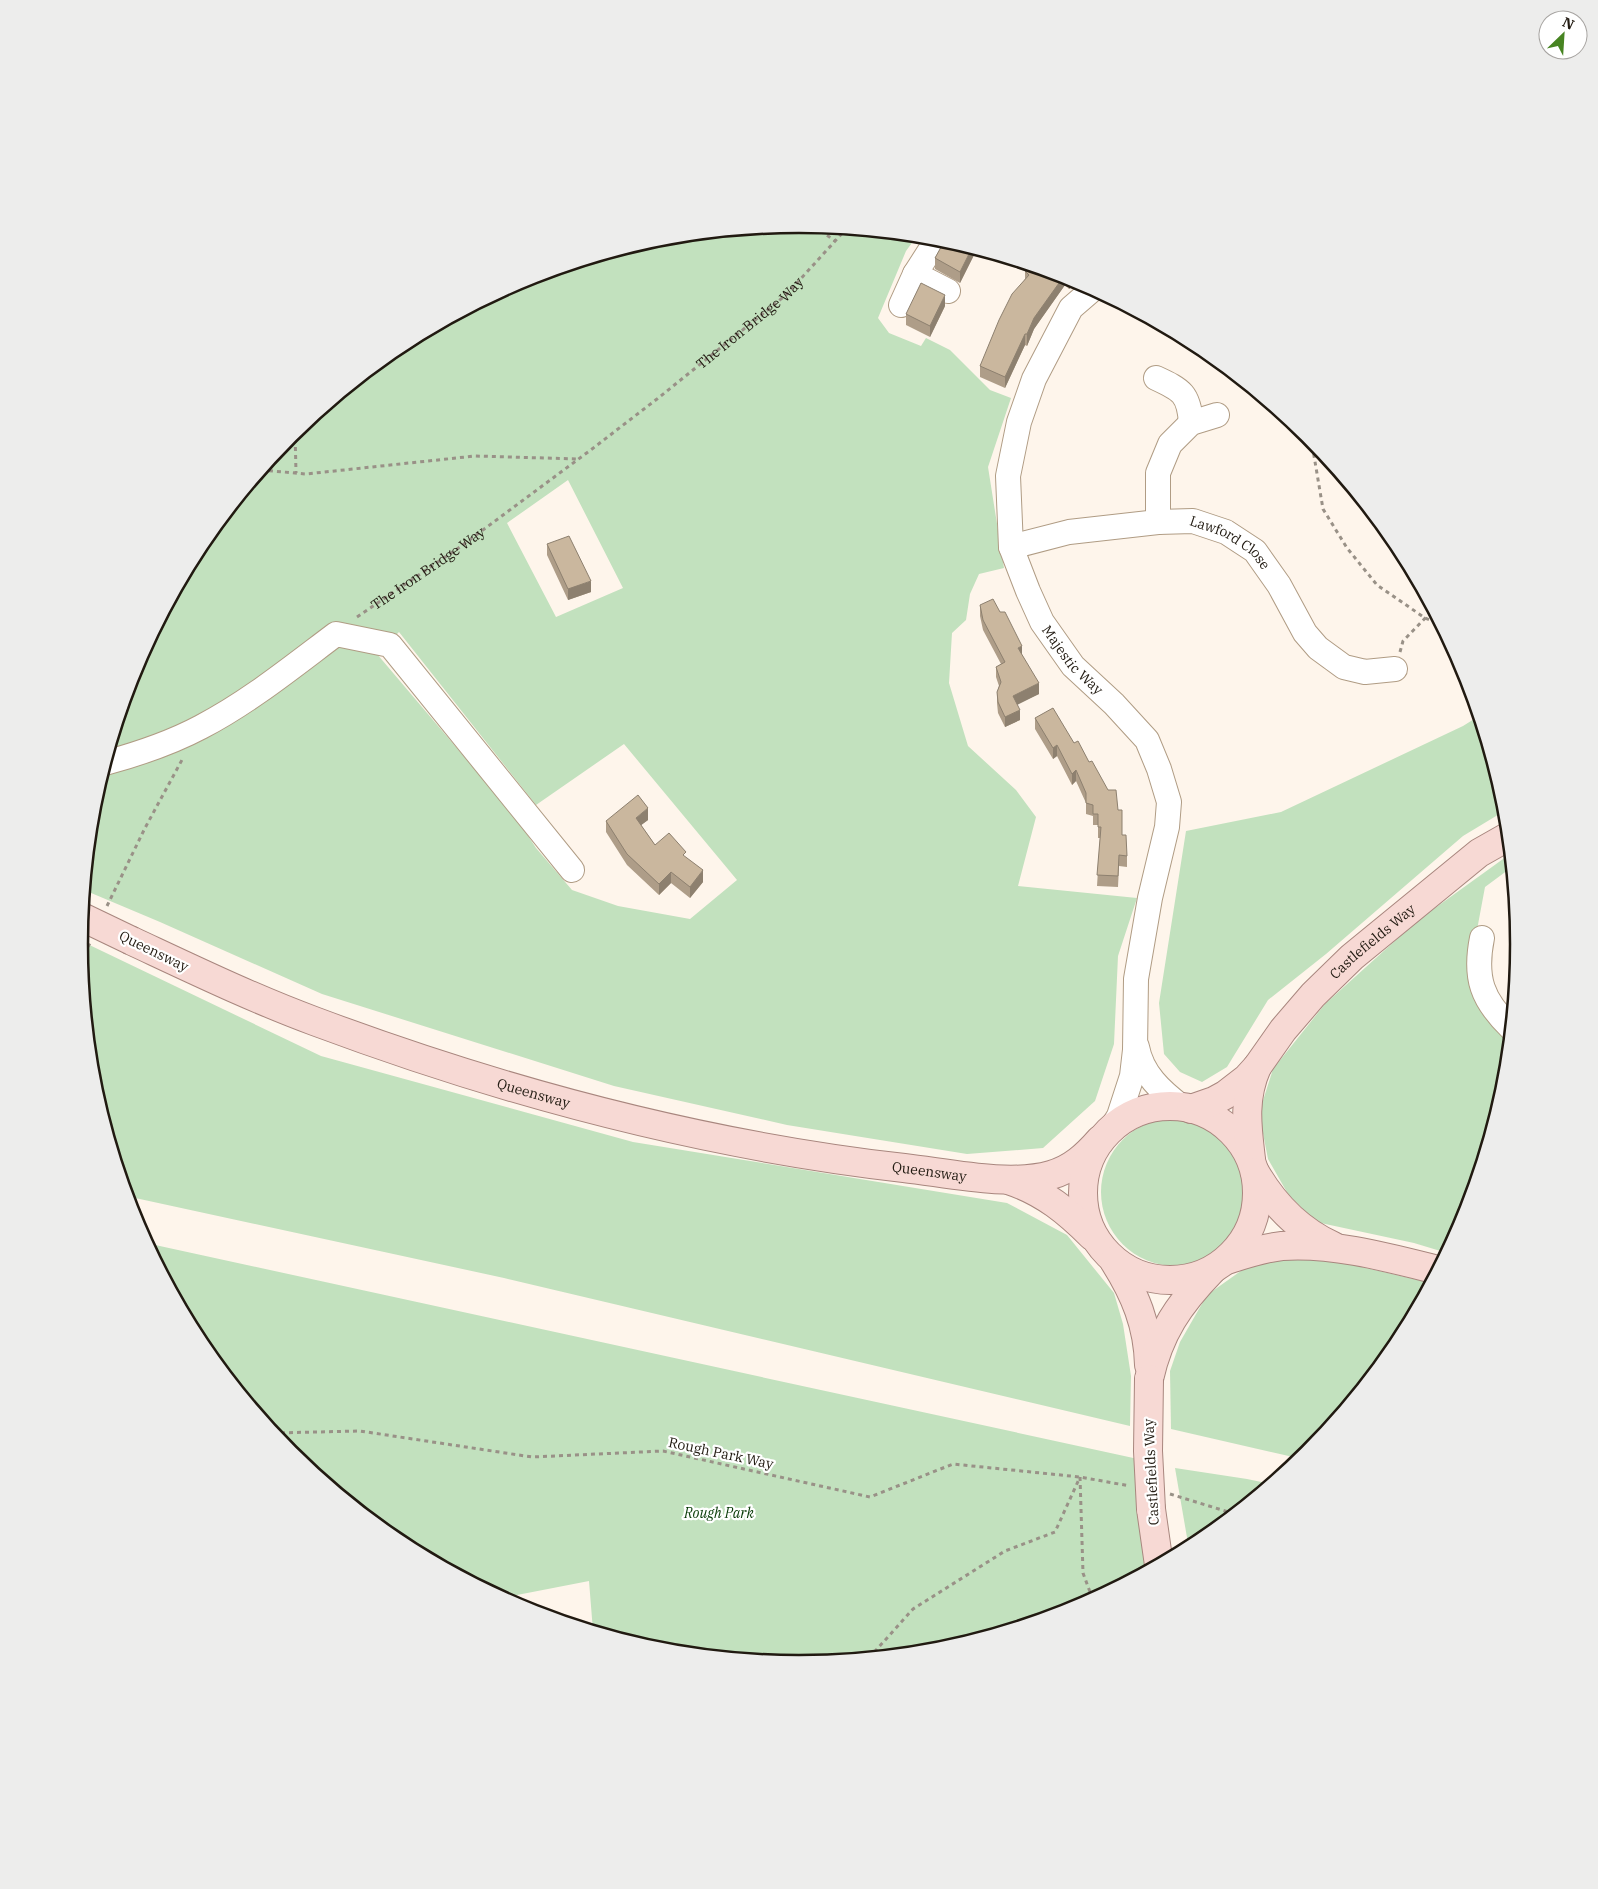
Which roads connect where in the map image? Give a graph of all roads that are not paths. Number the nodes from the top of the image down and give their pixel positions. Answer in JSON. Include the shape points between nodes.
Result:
{"nodes":[{"id":1,"x":933,"y":246,"type":"edge"},
{"id":2,"x":915,"y":274,"type":"junction"},
{"id":3,"x":948,"y":291,"type":"dead end"},
{"id":4,"x":1087,"y":294,"type":"edge"},
{"id":5,"x":901,"y":305,"type":"dead end"},
{"id":6,"x":1156,"y":378,"type":"dead end"},
{"id":7,"x":1217,"y":415,"type":"dead end"},
{"id":8,"x":1191,"y":423,"type":"junction"},
{"id":9,"x":1158,"y":522,"type":"junction"},
{"id":10,"x":1011,"y":547,"type":"junction"},
{"id":11,"x":1395,"y":669,"type":"road end"},
{"id":12,"x":112,"y":761,"type":"edge"},
{"id":13,"x":1502,"y":840,"type":"edge"},
{"id":14,"x":572,"y":870,"type":"dead end"},
{"id":15,"x":93,"y":922,"type":"edge"},
{"id":16,"x":1482,"y":938,"type":"dead end"},
{"id":17,"x":1506,"y":1023,"type":"edge"},
{"id":18,"x":1135,"y":1035,"type":"junction"},
{"id":19,"x":1257,"y":1068,"type":"junction"},
{"id":20,"x":1186,"y":1108,"type":"junction"},
{"id":21,"x":1106,"y":1135,"type":"junction"},
{"id":22,"x":1252,"y":1165,"type":"junction"},
{"id":23,"x":1010,"y":1180,"type":"junction"},
{"id":24,"x":1339,"y":1248,"type":"junction"},
{"id":25,"x":1104,"y":1249,"type":"junction"},
{"id":26,"x":1220,"y":1265,"type":"junction"},
{"id":27,"x":1432,"y":1269,"type":"edge"},
{"id":28,"x":1149,"y":1379,"type":"junction"},
{"id":29,"x":1159,"y":1558,"type":"edge"}],
"edges":[{"from":1,"to":2,"type":"street"},
{"from":2,"to":3,"type":"street"},
{"from":2,"to":5,"type":"street"},
{"from":4,"to":10,"type":"street","name":"Majestic Way","via":[[1071,308],[1034,379],[1019,422],[1008,476]]},
{"from":6,"to":8,"type":"street","via":[[1177,388],[1190,404]]},
{"from":7,"to":8,"type":"street"},
{"from":8,"to":9,"type":"street","via":[[1170,444],[1158,473]]},
{"from":9,"to":10,"type":"street","name":"Lawford Close","via":[[1068,532]]},
{"from":9,"to":11,"type":"street","name":"Lawford Close","via":[[1192,522],[1226,532],[1255,551],[1318,648],[1344,667],[1365,672]]},
{"from":10,"to":18,"type":"street","name":"Majestic Way","via":[[1042,622],[1073,666],[1147,740],[1169,802],[1167,828],[1150,898],[1136,979]]},
{"from":12,"to":14,"type":"street","via":[[143,753],[201,727],[265,687],[336,634],[390,645]]},
{"from":13,"to":19,"type":"main road","name":"Castlefields Way","via":[[1480,853],[1352,957],[1283,1030]]},
{"from":15,"to":23,"type":"main road","name":"Queensway","bridge":true,"via":[[210,978],[313,1021],[448,1068],[557,1100],[662,1127],[840,1161]]},
{"from":16,"to":17,"type":"street","via":[[1478,958],[1484,993]]},
{"from":18,"to":20,"type":"street","name":"Majestic Way","via":[[1146,1072],[1153,1082]]},
{"from":18,"to":21,"type":"street","name":"Majestic Way","via":[[1130,1088],[1119,1116]]},
{"from":19,"to":20,"type":"main road","name":"Castlefields Way","via":[[1226,1094]]},
{"from":19,"to":22,"type":"main road","name":"Castlefields Way","via":[[1246,1105]]},
{"from":20,"to":21,"type":"main road","via":[[1157,1107],[1132,1115]]},
{"from":20,"to":22,"type":"main road","via":[[1216,1119],[1236,1137]]},
{"from":21,"to":23,"type":"main road","name":"Queensway","via":[[1088,1155],[1063,1171],[1039,1178]]},
{"from":21,"to":25,"type":"main road","via":[[1088,1163],[1083,1189],[1085,1216]]},
{"from":22,"to":24,"type":"main road","via":[[1267,1193],[1295,1223]]},
{"from":22,"to":26,"type":"main road","via":[[1257,1194],[1254,1219],[1243,1241]]},
{"from":23,"to":25,"type":"main road","name":"Queensway","via":[[1050,1199]]},
{"from":24,"to":26,"type":"main road","via":[[1268,1248]]},
{"from":24,"to":27,"type":"main road"},
{"from":25,"to":26,"type":"main road","via":[[1135,1273],[1161,1280],[1188,1279]]},
{"from":25,"to":28,"type":"main road","name":"Castlefields Way","via":[[1129,1286],[1143,1318]]},
{"from":26,"to":28,"type":"main road","name":"Castlefields Way","via":[[1172,1319],[1154,1357]]},
{"from":28,"to":29,"type":"main road","name":"Castlefields Way","bridge":true,"via":[[1148,1451],[1162,1502]]}]}
